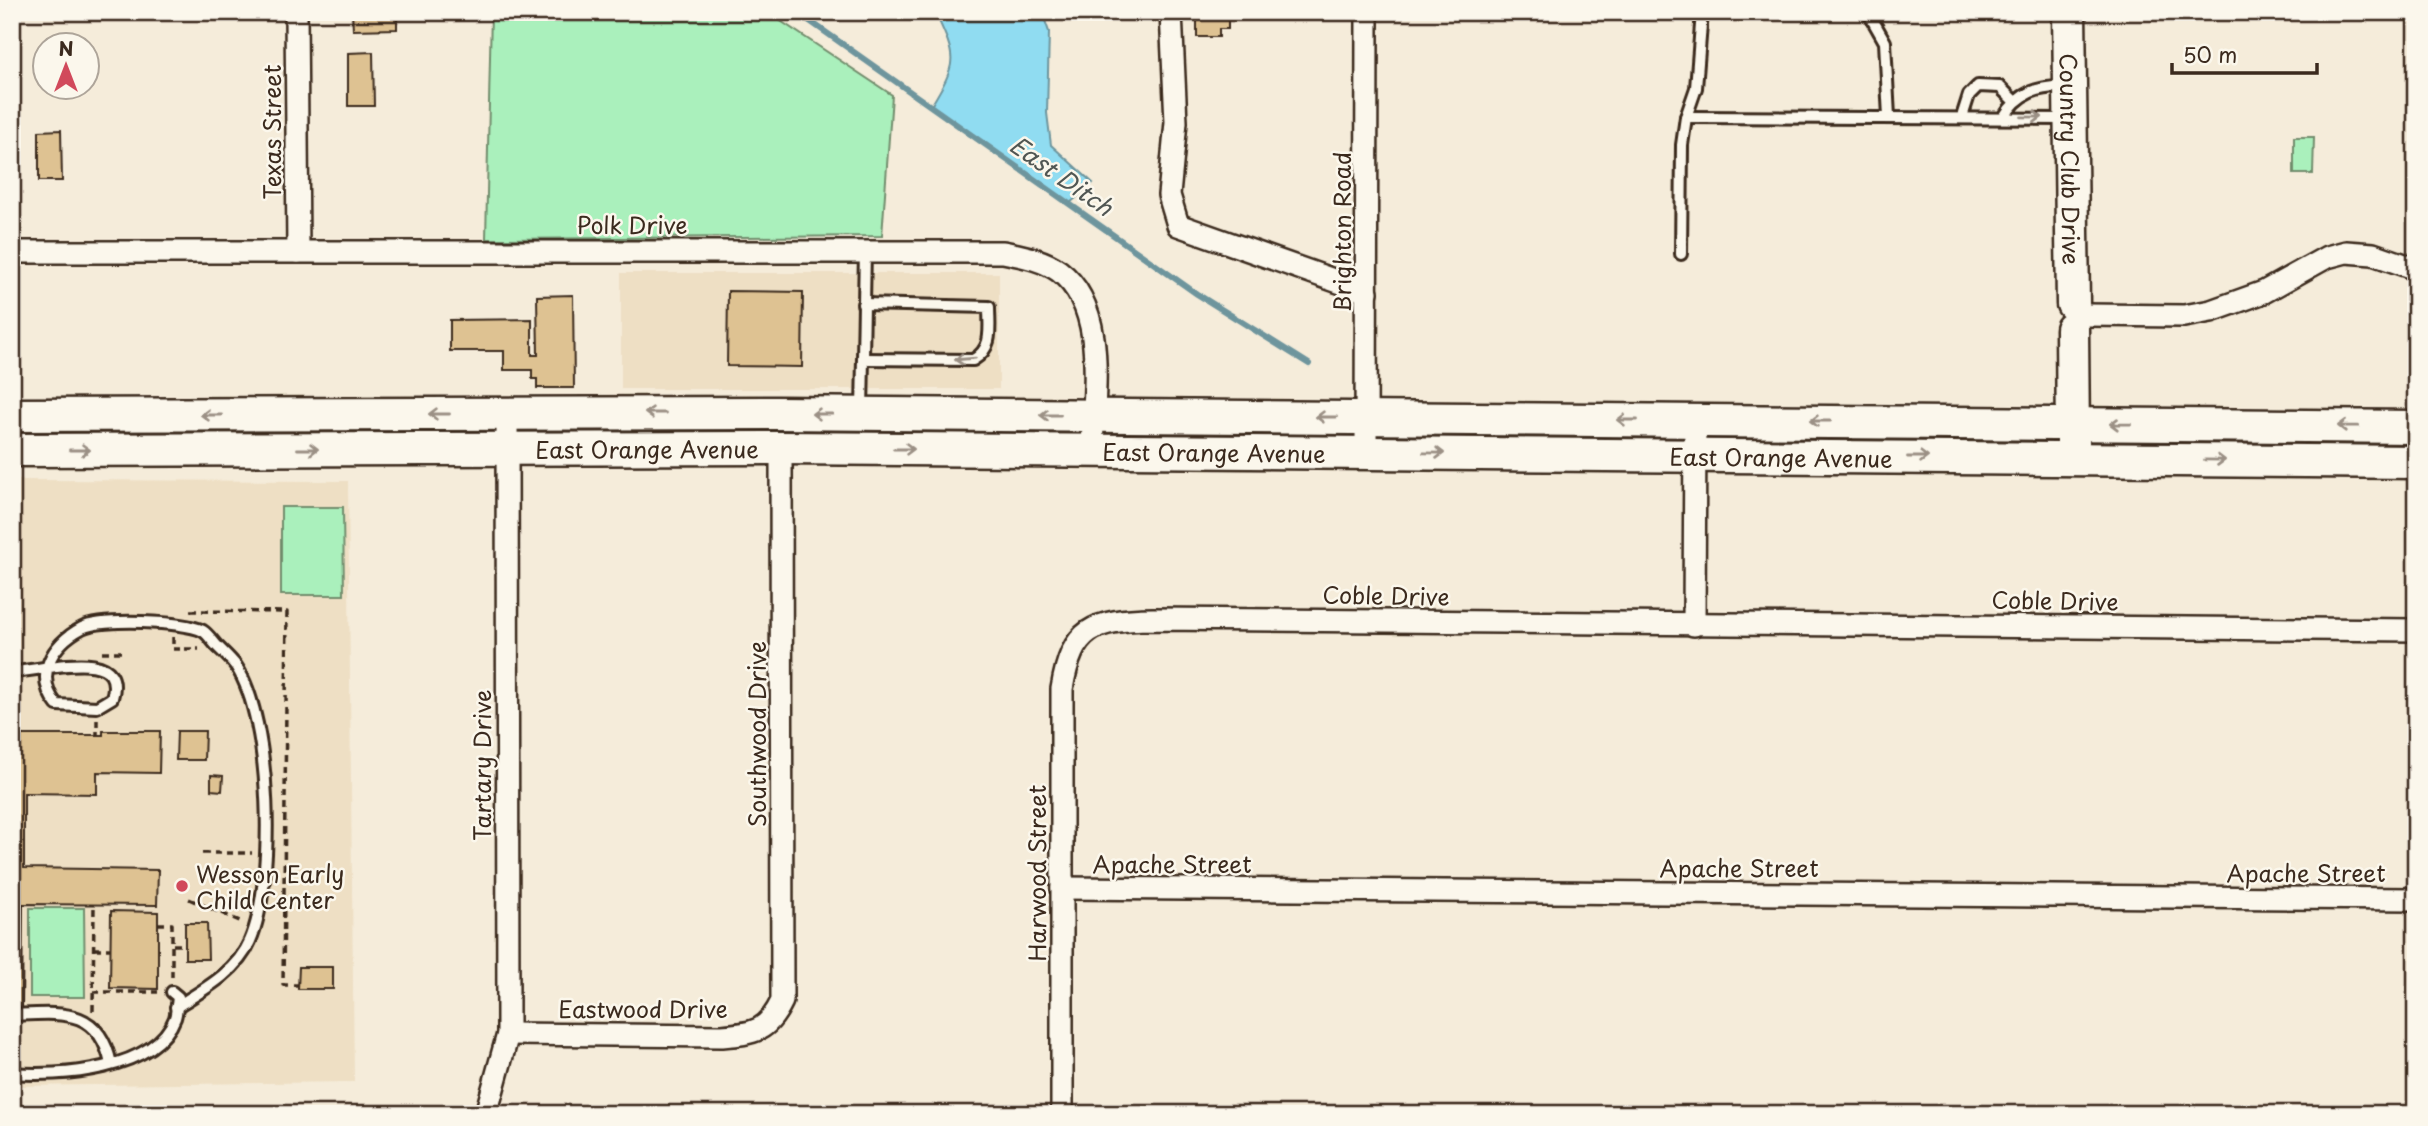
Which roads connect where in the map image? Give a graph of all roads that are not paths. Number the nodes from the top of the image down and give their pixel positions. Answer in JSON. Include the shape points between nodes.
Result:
{"nodes":[{"id":1,"x":296,"y":12,"type":"edge"},
{"id":2,"x":1171,"y":12,"type":"edge"},
{"id":3,"x":1367,"y":12,"type":"edge"},
{"id":4,"x":1702,"y":12,"type":"edge"},
{"id":5,"x":1868,"y":12,"type":"edge"},
{"id":6,"x":2070,"y":12,"type":"edge"},
{"id":7,"x":2070,"y":87,"type":"junction"},
{"id":8,"x":2014,"y":101,"type":"junction"},
{"id":9,"x":1686,"y":117,"type":"junction"},
{"id":10,"x":1889,"y":117,"type":"junction"},
{"id":11,"x":1962,"y":117,"type":"junction"},
{"id":12,"x":2004,"y":117,"type":"junction"},
{"id":13,"x":2065,"y":119,"type":"junction"},
{"id":14,"x":865,"y":250,"type":"junction"},
{"id":15,"x":298,"y":251,"type":"junction"},
{"id":16,"x":12,"y":252,"type":"edge"},
{"id":17,"x":1681,"y":254,"type":"dead end"},
{"id":18,"x":2416,"y":269,"type":"edge"},
{"id":19,"x":1367,"y":292,"type":"junction"},
{"id":20,"x":863,"y":304,"type":"junction"},
{"id":21,"x":2077,"y":316,"type":"junction"},
{"id":22,"x":863,"y":359,"type":"junction"},
{"id":23,"x":507,"y":414,"type":"junction"},
{"id":24,"x":862,"y":414,"type":"junction"},
{"id":25,"x":12,"y":415,"type":"edge"},
{"id":26,"x":1093,"y":416,"type":"junction"},
{"id":27,"x":1367,"y":417,"type":"junction"},
{"id":28,"x":1695,"y":420,"type":"junction"},
{"id":29,"x":2073,"y":424,"type":"junction"},
{"id":30,"x":2416,"y":427,"type":"edge"},
{"id":31,"x":507,"y":448,"type":"junction"},
{"id":32,"x":781,"y":448,"type":"junction"},
{"id":33,"x":12,"y":450,"type":"edge"},
{"id":34,"x":1092,"y":450,"type":"junction"},
{"id":35,"x":1366,"y":452,"type":"junction"},
{"id":36,"x":1695,"y":455,"type":"junction"},
{"id":37,"x":2073,"y":458,"type":"junction"},
{"id":38,"x":2416,"y":462,"type":"edge"},
{"id":39,"x":1694,"y":625,"type":"junction"},
{"id":40,"x":2416,"y":630,"type":"edge"},
{"id":41,"x":1081,"y":637,"type":"joint"},
{"id":42,"x":44,"y":669,"type":"junction"},
{"id":43,"x":12,"y":672,"type":"edge"},
{"id":44,"x":1062,"y":888,"type":"junction"},
{"id":45,"x":2416,"y":899,"type":"edge"},
{"id":46,"x":173,"y":992,"type":"road end"},
{"id":47,"x":176,"y":1007,"type":"junction"},
{"id":48,"x":12,"y":1015,"type":"edge"},
{"id":49,"x":774,"y":1018,"type":"joint"},
{"id":50,"x":508,"y":1034,"type":"junction"},
{"id":51,"x":111,"y":1064,"type":"junction"},
{"id":52,"x":12,"y":1073,"type":"edge"},
{"id":53,"x":486,"y":1114,"type":"edge"},
{"id":54,"x":1062,"y":1114,"type":"edge"}],
"edges":[{"from":1,"to":15,"type":"street","name":"Texas Street"},
{"from":2,"to":19,"type":"street","via":[[1177,122],[1169,195],[1178,225]]},
{"from":3,"to":19,"type":"street","name":"Brighton Road"},
{"from":4,"to":9,"type":"lane","via":[[1696,88]]},
{"from":5,"to":10,"type":"lane","via":[[1885,42]]},
{"from":6,"to":7,"type":"street","name":"Country Club Drive"},
{"from":7,"to":8,"type":"lane","via":[[2044,87]]},
{"from":7,"to":13,"type":"street","name":"Country Club Drive"},
{"from":8,"to":11,"type":"lane","via":[[2000,87],[1978,86]]},
{"from":8,"to":12,"type":"lane"},
{"from":9,"to":10,"type":"lane"},
{"from":9,"to":17,"type":"lane"},
{"from":10,"to":11,"type":"lane"},
{"from":11,"to":12,"type":"lane"},
{"from":12,"to":13,"type":"lane","one_way":true},
{"from":13,"to":21,"type":"street","name":"Country Club Drive"},
{"from":14,"to":15,"type":"street","name":"Polk Drive"},
{"from":14,"to":20,"type":"lane"},
{"from":14,"to":26,"type":"street","name":"Polk Drive","via":[[1003,251],[1059,271],[1086,304],[1092,325]]},
{"from":15,"to":16,"type":"street","name":"Polk Drive"},
{"from":18,"to":21,"type":"street","via":[[2373,254],[2346,252],[2211,312]]},
{"from":19,"to":27,"type":"street","name":"Brighton Road"},
{"from":20,"to":22,"type":"lane"},
{"from":20,"to":22,"type":"lane","one_way":true,"via":[[989,307],[989,344],[973,360]]},
{"from":21,"to":29,"type":"street","name":"Country Club Drive"},
{"from":22,"to":24,"type":"lane"},
{"from":24,"to":23,"type":"street","name":"East Orange Avenue","one_way":true},
{"from":23,"to":25,"type":"street","name":"East Orange Avenue","one_way":true},
{"from":23,"to":31,"type":"street","name":"Tartary Drive"},
{"from":26,"to":24,"type":"street","name":"East Orange Avenue","one_way":true},
{"from":27,"to":26,"type":"street","name":"East Orange Avenue","one_way":true},
{"from":26,"to":34,"type":"street","name":"Polk Drive"},
{"from":28,"to":27,"type":"street","name":"East Orange Avenue","one_way":true},
{"from":27,"to":35,"type":"street","name":"Brighton Road"},
{"from":29,"to":28,"type":"street","name":"East Orange Avenue","one_way":true},
{"from":28,"to":36,"type":"street"},
{"from":30,"to":29,"type":"street","name":"East Orange Avenue","one_way":true},
{"from":29,"to":37,"type":"street","name":"Country Club Drive"},
{"from":31,"to":32,"type":"street","name":"East Orange Avenue"},
{"from":33,"to":31,"type":"street","name":"East Orange Avenue","one_way":true},
{"from":31,"to":50,"type":"street","name":"Tartary Drive"},
{"from":32,"to":34,"type":"street","name":"East Orange Avenue","one_way":true},
{"from":32,"to":49,"type":"street","name":"Southwood Drive","via":[[783,975],[782,1001]]},
{"from":34,"to":35,"type":"street","name":"East Orange Avenue"},
{"from":35,"to":36,"type":"street","name":"East Orange Avenue","one_way":true},
{"from":36,"to":37,"type":"street","name":"East Orange Avenue","one_way":true},
{"from":36,"to":39,"type":"street"},
{"from":37,"to":38,"type":"street","name":"East Orange Avenue","one_way":true},
{"from":39,"to":40,"type":"street","name":"Coble Drive"},
{"from":39,"to":41,"type":"street","name":"Coble Drive","via":[[1153,619],[1109,623]]},
{"from":41,"to":44,"type":"street","name":"Harwood Street","via":[[1072,647],[1062,689]]},
{"from":42,"to":42,"type":"lane","via":[[106,666],[116,684],[111,698],[97,707],[57,705],[47,693]]},
{"from":42,"to":43,"type":"lane"},
{"from":42,"to":47,"type":"lane","via":[[60,645],[83,626],[136,621],[174,624],[203,631],[236,666],[254,708],[265,774],[266,853],[256,922],[250,943],[220,980]]},
{"from":44,"to":45,"type":"street","name":"Apache Street"},
{"from":44,"to":54,"type":"street","name":"Harwood Street"},
{"from":46,"to":47,"type":"lane","via":[[178,997]]},
{"from":47,"to":51,"type":"lane","via":[[163,1036]]},
{"from":48,"to":51,"type":"lane","via":[[71,1017],[93,1025],[106,1041]]},
{"from":49,"to":50,"type":"street","name":"Eastwood Drive","via":[[754,1033],[722,1036]]},
{"from":50,"to":53,"type":"street","name":"Tartary Drive"},
{"from":51,"to":52,"type":"lane","via":[[82,1073]]}]}
